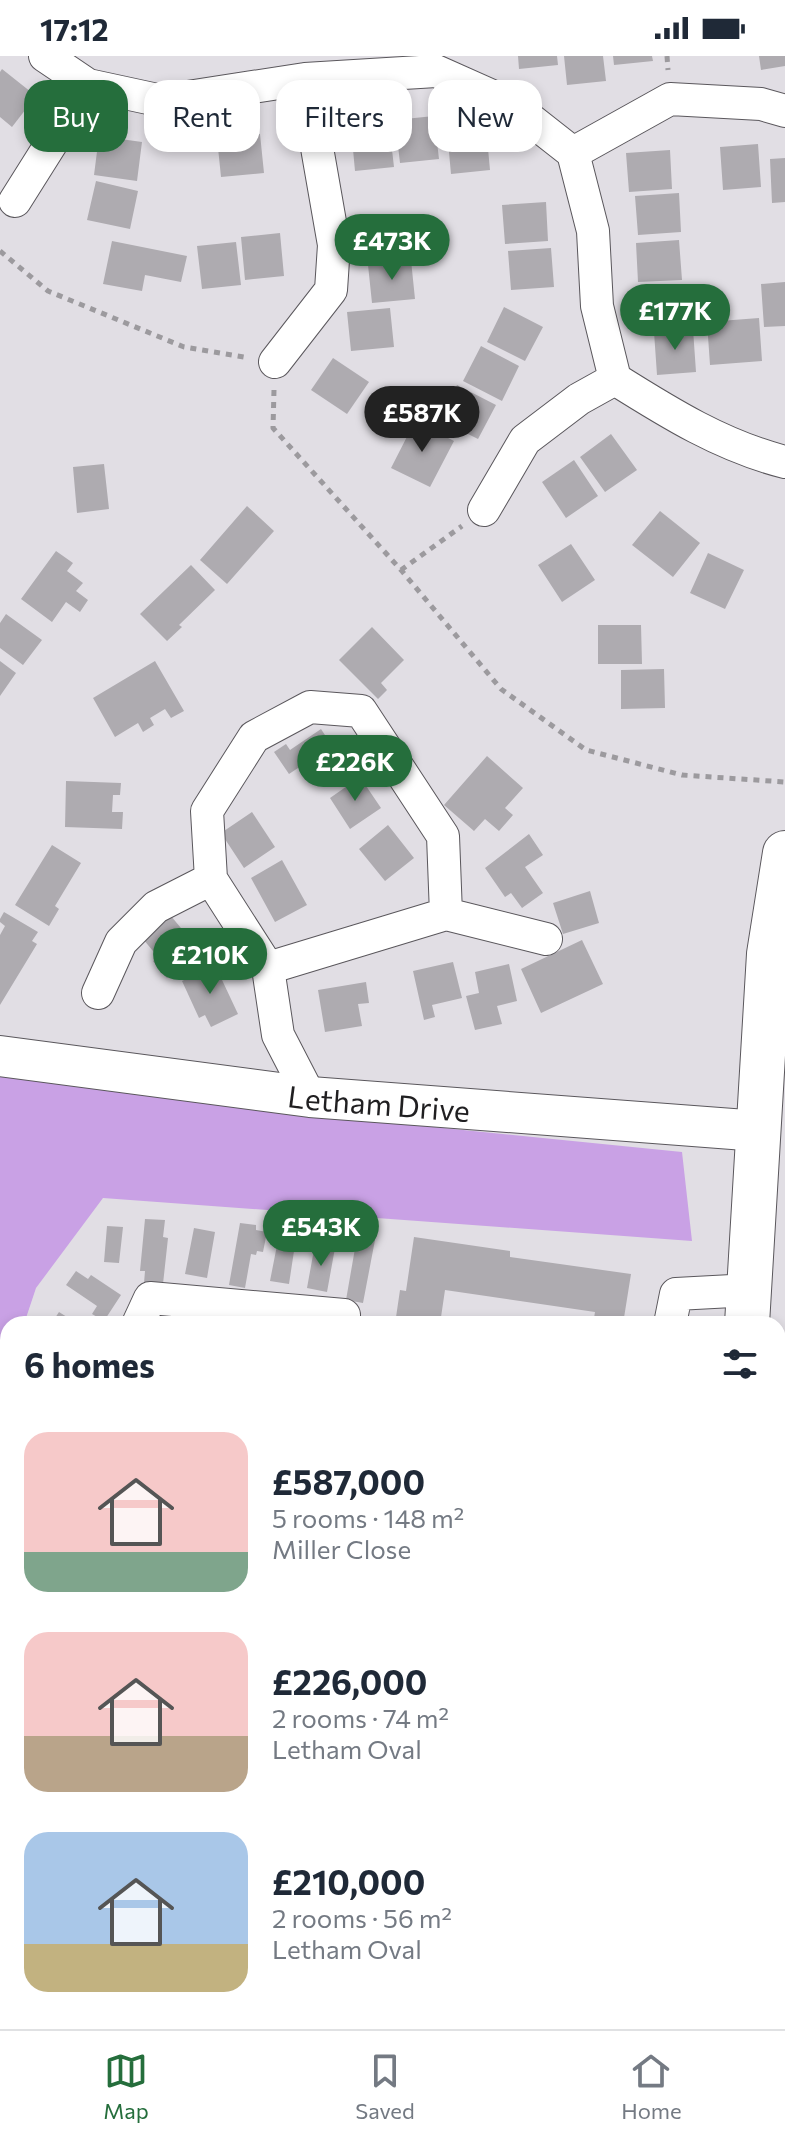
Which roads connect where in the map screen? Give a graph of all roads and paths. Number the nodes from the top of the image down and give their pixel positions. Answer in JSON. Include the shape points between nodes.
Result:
{"nodes":[{"id":1,"x":45,"y":56,"type":"edge"},
{"id":2,"x":305,"y":79,"type":"junction"},
{"id":3,"x":81,"y":80,"type":"edge"},
{"id":4,"x":128,"y":94,"type":"edge"},
{"id":5,"x":785,"y":111,"type":"edge"},
{"id":6,"x":46,"y":152,"type":"edge"},
{"id":7,"x":573,"y":153,"type":"junction"},
{"id":8,"x":15,"y":201,"type":"dead end"},
{"id":9,"x":0,"y":251,"type":"edge"},
{"id":10,"x":275,"y":362,"type":"junction"},
{"id":11,"x":615,"y":379,"type":"junction"},
{"id":12,"x":785,"y":462,"type":"edge"},
{"id":13,"x":484,"y":510,"type":"joint"},
{"id":14,"x":401,"y":570,"type":"junction"},
{"id":15,"x":785,"y":782,"type":"edge"},
{"id":16,"x":785,"y":853,"type":"edge"},
{"id":17,"x":211,"y":879,"type":"junction"},
{"id":18,"x":446,"y":914,"type":"junction"},
{"id":19,"x":546,"y":939,"type":"dead end"},
{"id":20,"x":268,"y":968,"type":"junction"},
{"id":21,"x":98,"y":993,"type":"dead end"},
{"id":22,"x":0,"y":1056,"type":"edge"},
{"id":23,"x":310,"y":1097,"type":"junction"},
{"id":24,"x":759,"y":1131,"type":"junction"},
{"id":25,"x":749,"y":1307,"type":"edge"},
{"id":26,"x":142,"y":1316,"type":"edge"},
{"id":27,"x":344,"y":1316,"type":"edge"},
{"id":28,"x":672,"y":1316,"type":"edge"}],
"edges":[{"from":1,"to":3,"type":"street"},
{"from":2,"to":4,"type":"street","via":[[162,101]]},
{"from":2,"to":7,"type":"street","via":[[436,71],[512,105]]},
{"from":2,"to":10,"type":"street","via":[[334,245],[331,290]]},
{"from":5,"to":7,"type":"street","via":[[761,104],[670,99]]},
{"from":6,"to":8,"type":"street"},
{"from":7,"to":11,"type":"street","via":[[593,231],[597,306]]},
{"from":9,"to":10,"type":"path","via":[[48,291],[184,347]]},
{"from":10,"to":14,"type":"path","via":[[273,428]]},
{"from":11,"to":12,"type":"street","via":[[684,423]]},
{"from":11,"to":13,"type":"street","via":[[525,440]]},
{"from":13,"to":14,"type":"path"},
{"from":14,"to":15,"type":"path","via":[[501,689],[586,750],[682,775]]},
{"from":16,"to":24,"type":"main road","via":[[769,954]]},
{"from":17,"to":18,"type":"street","via":[[207,811],[254,737],[310,707],[361,711],[443,836]]},
{"from":17,"to":20,"type":"street"},
{"from":17,"to":21,"type":"street","via":[[156,907],[121,942]]},
{"from":18,"to":19,"type":"street"},
{"from":18,"to":20,"type":"street"},
{"from":20,"to":23,"type":"street","via":[[278,1035]]},
{"from":22,"to":23,"type":"street","name":"Letham Drive"},
{"from":23,"to":24,"type":"street","name":"Letham Drive"},
{"from":24,"to":25,"type":"main road"},
{"from":25,"to":28,"type":"street","via":[[676,1294]]},
{"from":26,"to":27,"type":"street","via":[[150,1298]]}]}
